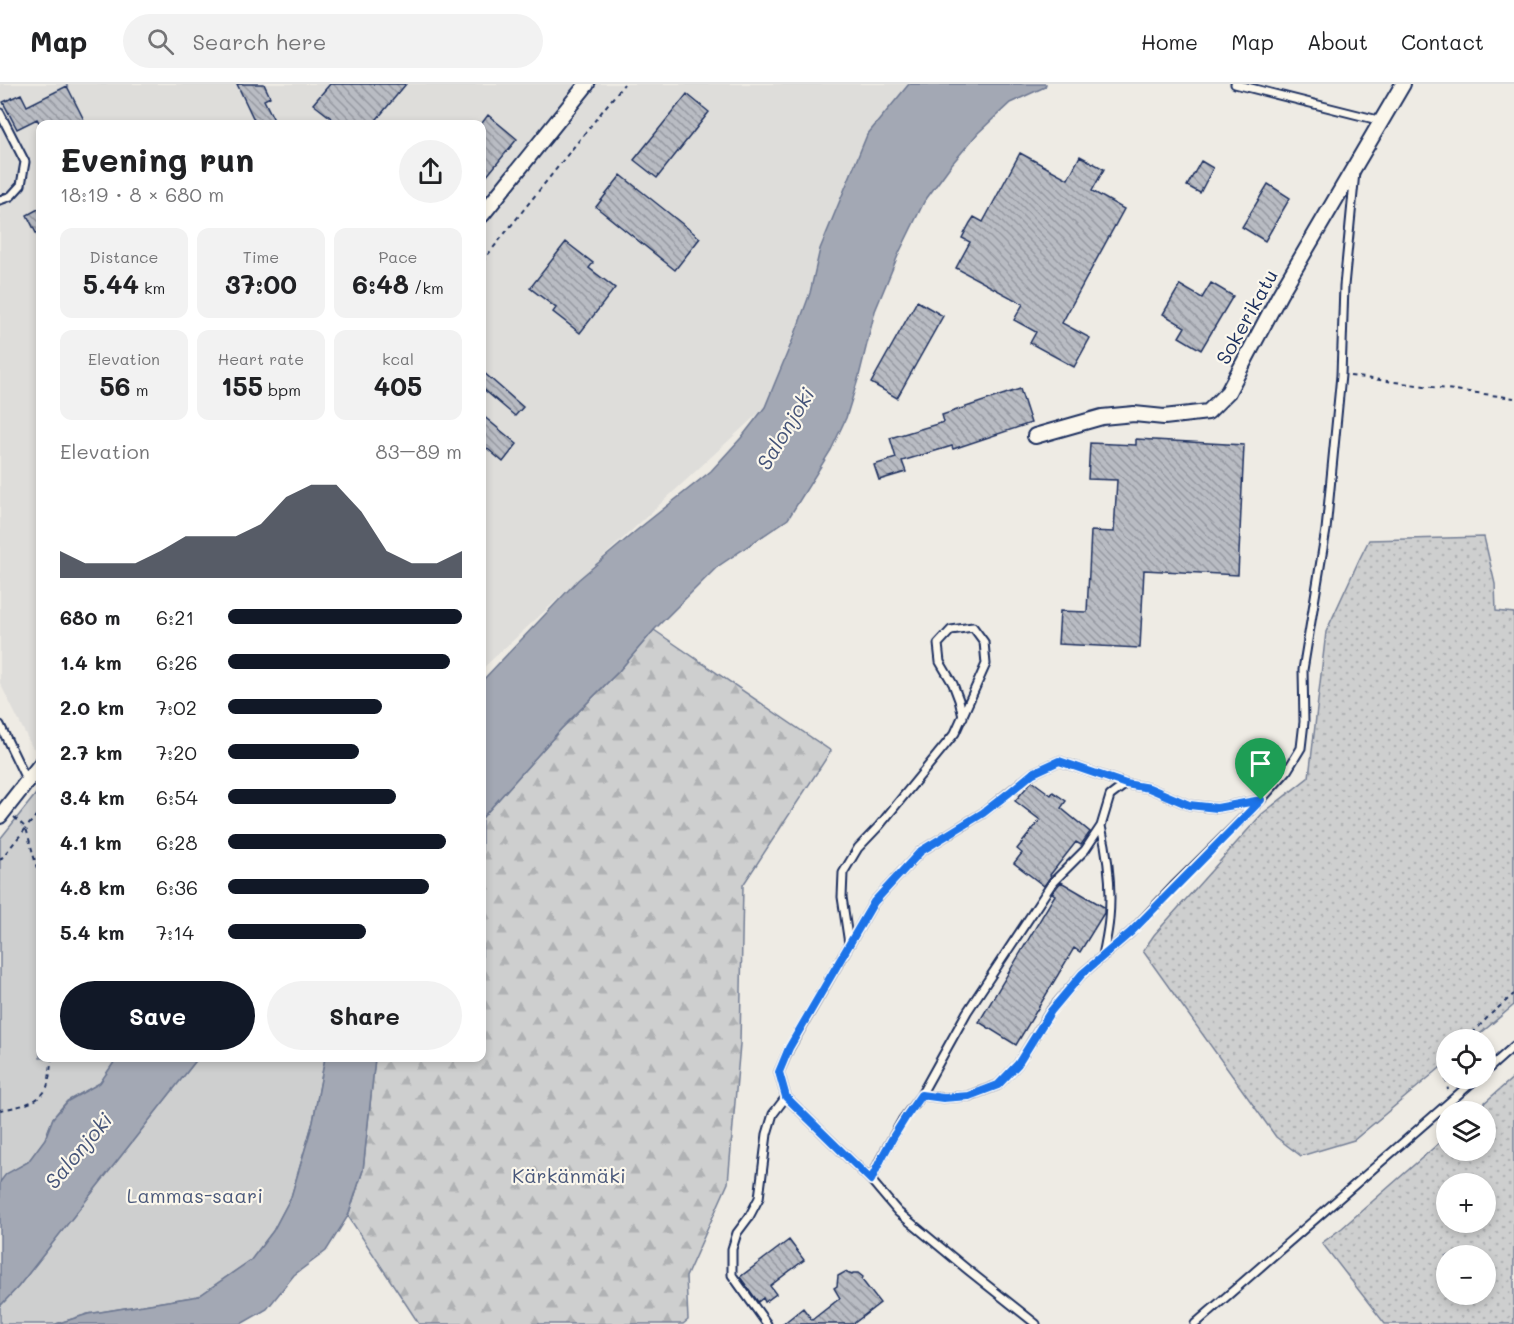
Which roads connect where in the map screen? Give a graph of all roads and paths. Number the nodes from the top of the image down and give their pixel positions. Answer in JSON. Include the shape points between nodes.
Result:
{"nodes":[{"id":1,"x":587,"y":84,"type":"edge"},
{"id":2,"x":624,"y":84,"type":"edge"},
{"id":3,"x":1235,"y":84,"type":"edge"},
{"id":4,"x":1403,"y":84,"type":"edge"},
{"id":5,"x":0,"y":113,"type":"edge"},
{"id":6,"x":1382,"y":121,"type":"junction"},
{"id":7,"x":1355,"y":167,"type":"junction"},
{"id":8,"x":0,"y":200,"type":"edge"},
{"id":9,"x":486,"y":210,"type":"edge"},
{"id":10,"x":486,"y":257,"type":"edge"},
{"id":11,"x":1341,"y":375,"type":"junction"},
{"id":12,"x":1514,"y":398,"type":"edge"},
{"id":13,"x":1035,"y":436,"type":"dead end"},
{"id":14,"x":963,"y":717,"type":"junction"},
{"id":15,"x":0,"y":725,"type":"edge"},
{"id":16,"x":36,"y":770,"type":"edge"},
{"id":17,"x":27,"y":781,"type":"junction"},
{"id":18,"x":1126,"y":784,"type":"junction"},
{"id":19,"x":1261,"y":800,"type":"junction"},
{"id":20,"x":0,"y":816,"type":"edge"},
{"id":21,"x":36,"y":816,"type":"edge"},
{"id":22,"x":1101,"y":826,"type":"junction"},
{"id":23,"x":26,"y":828,"type":"junction"},
{"id":24,"x":0,"y":860,"type":"edge"},
{"id":25,"x":36,"y":864,"type":"edge"},
{"id":26,"x":849,"y":944,"type":"junction"},
{"id":27,"x":1103,"y":956,"type":"junction"},
{"id":28,"x":1514,"y":994,"type":"edge"},
{"id":29,"x":1477,"y":1029,"type":"edge"},
{"id":30,"x":1514,"y":1046,"type":"edge"},
{"id":31,"x":51,"y":1062,"type":"edge"},
{"id":32,"x":1496,"y":1062,"type":"edge"},
{"id":33,"x":1448,"y":1089,"type":"edge"},
{"id":34,"x":1465,"y":1089,"type":"edge"},
{"id":35,"x":921,"y":1095,"type":"junction"},
{"id":36,"x":786,"y":1097,"type":"junction"},
{"id":37,"x":1452,"y":1101,"type":"joint"},
{"id":38,"x":0,"y":1110,"type":"edge"},
{"id":39,"x":1436,"y":1115,"type":"edge"},
{"id":40,"x":871,"y":1180,"type":"junction"},
{"id":41,"x":767,"y":1324,"type":"edge"},
{"id":42,"x":1036,"y":1324,"type":"edge"},
{"id":43,"x":1195,"y":1324,"type":"edge"}],
"edges":[{"from":1,"to":9,"type":"street"},
{"from":2,"to":10,"type":"path"},
{"from":3,"to":6,"type":"lane"},
{"from":4,"to":6,"type":"street","name":"Sokerikatu"},
{"from":5,"to":8,"type":"lane","via":[[25,162],[21,185],[11,196]]},
{"from":6,"to":7,"type":"street","name":"Sokerikatu"},
{"from":7,"to":11,"type":"lane"},
{"from":7,"to":13,"type":"street","name":"Sokerikatu","via":[[1228,392],[1208,412],[1102,417]]},
{"from":11,"to":12,"type":"path"},
{"from":11,"to":19,"type":"lane","via":[[1326,530],[1303,670],[1301,748]]},
{"from":14,"to":14,"type":"lane","via":[[986,664],[984,642],[973,627],[951,630],[938,644],[940,662],[953,684]]},
{"from":14,"to":26,"type":"lane","via":[[955,733],[858,848],[843,873],[842,897]]},
{"from":15,"to":17,"type":"lane"},
{"from":16,"to":17,"type":"street"},
{"from":17,"to":20,"type":"street"},
{"from":18,"to":19,"type":"lane","via":[[1149,788],[1189,805],[1217,808]]},
{"from":18,"to":22,"type":"lane","via":[[1110,796]]},
{"from":18,"to":26,"type":"lane","via":[[1059,761],[1033,773],[983,813],[921,851],[874,902]]},
{"from":19,"to":27,"type":"lane"},
{"from":21,"to":23,"type":"path"},
{"from":22,"to":27,"type":"lane","via":[[1109,879],[1109,919]]},
{"from":22,"to":35,"type":"lane","via":[[1086,850],[1053,882],[1034,910],[967,1012]]},
{"from":23,"to":24,"type":"path"},
{"from":23,"to":25,"type":"path"},
{"from":26,"to":36,"type":"lane","via":[[779,1072]]},
{"from":27,"to":35,"type":"lane","via":[[1051,1011],[1018,1064],[998,1085],[969,1096]]},
{"from":28,"to":29,"type":"path"},
{"from":30,"to":32,"type":"lane"},
{"from":31,"to":38,"type":"path","via":[[47,1088],[38,1099]]},
{"from":33,"to":37,"type":"path"},
{"from":34,"to":37,"type":"lane"},
{"from":35,"to":40,"type":"lane","via":[[903,1119]]},
{"from":36,"to":40,"type":"lane"},
{"from":36,"to":41,"type":"lane","via":[[773,1114],[767,1134],[759,1198],[737,1233],[732,1249],[732,1275]]},
{"from":39,"to":43,"type":"lane"},
{"from":40,"to":42,"type":"lane","via":[[898,1212]]}]}
